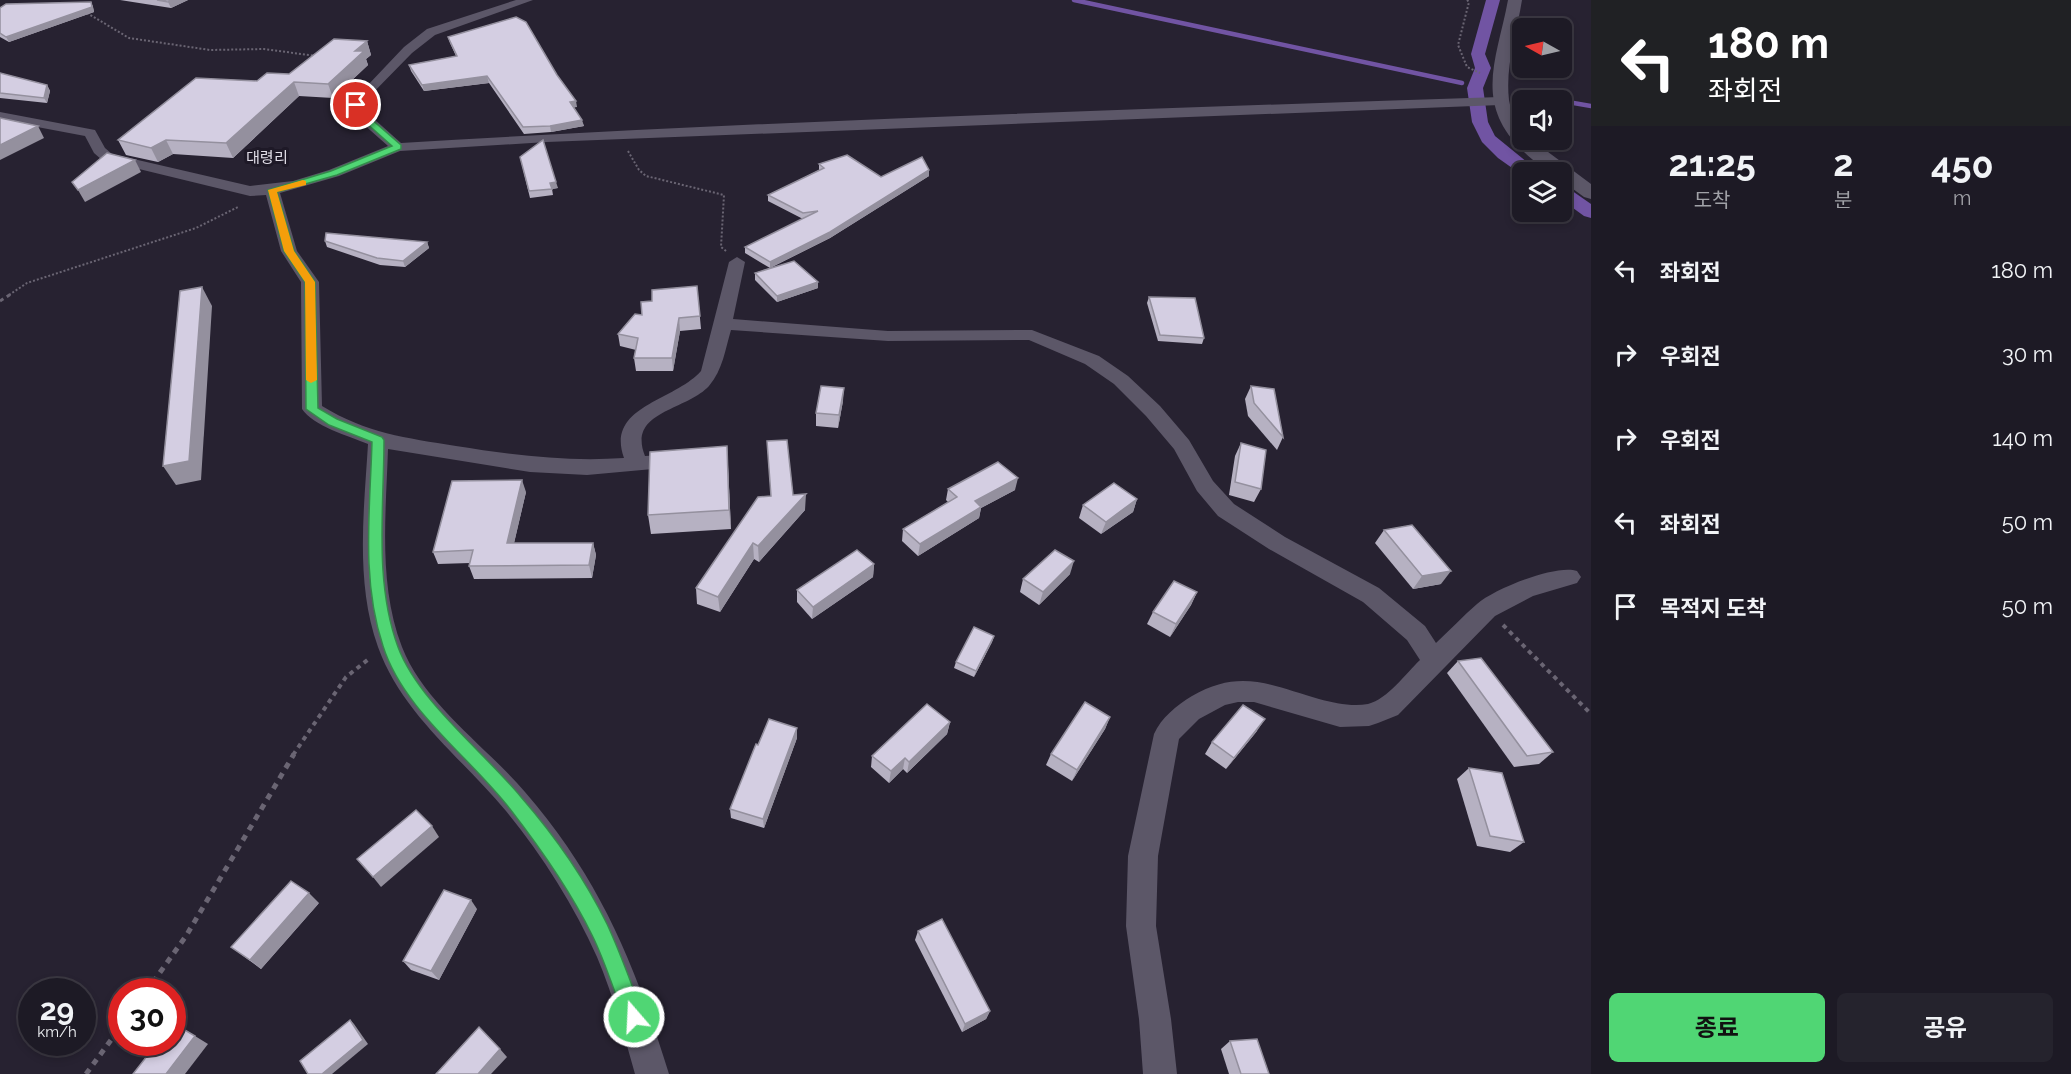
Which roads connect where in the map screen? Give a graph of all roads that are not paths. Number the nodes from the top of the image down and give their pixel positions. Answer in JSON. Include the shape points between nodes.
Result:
{"nodes":[{"id":1,"x":527,"y":0,"type":"edge"},
{"id":2,"x":1515,"y":0,"type":"edge"},
{"id":3,"x":1495,"y":101,"type":"junction"},
{"id":4,"x":0,"y":116,"type":"edge"},
{"id":5,"x":398,"y":147,"type":"junction"},
{"id":6,"x":1548,"y":162,"type":"edge"},
{"id":7,"x":1572,"y":180,"type":"edge"},
{"id":8,"x":272,"y":190,"type":"junction"},
{"id":9,"x":1591,"y":193,"type":"edge"},
{"id":10,"x":737,"y":262,"type":"road end"},
{"id":11,"x":723,"y":324,"type":"junction"},
{"id":12,"x":378,"y":440,"type":"junction"},
{"id":13,"x":692,"y":460,"type":"edge"},
{"id":14,"x":637,"y":464,"type":"junction"},
{"id":15,"x":1569,"y":577,"type":"dead end"},
{"id":16,"x":1435,"y":663,"type":"junction"},
{"id":17,"x":652,"y":1074,"type":"edge"},
{"id":18,"x":1160,"y":1074,"type":"edge"}],
"edges":[{"from":1,"to":5,"type":"street","via":[[431,32],[359,100],[358,112]]},
{"from":2,"to":3,"type":"street"},
{"from":3,"to":5,"type":"street"},
{"from":3,"to":6,"type":"street","via":[[1524,142]]},
{"from":4,"to":8,"type":"street","via":[[90,133],[107,156],[150,169],[250,191]]},
{"from":5,"to":8,"type":"street","via":[[334,173]]},
{"from":7,"to":9,"type":"street"},
{"from":8,"to":12,"type":"street","via":[[289,251],[310,282],[312,409]]},
{"from":10,"to":11,"type":"street"},
{"from":11,"to":14,"type":"street","via":[[708,375],[700,384],[642,416],[633,429],[630,444]]},
{"from":11,"to":16,"type":"street","via":[[888,336],[1032,335],[1092,360],[1153,411],[1182,445],[1205,486],[1226,510],[1371,595],[1416,633]]},
{"from":12,"to":14,"type":"street","via":[[530,465],[587,468]]},
{"from":12,"to":17,"type":"street","via":[[376,566],[379,607],[391,648],[405,678],[515,802],[559,860],[600,930],[628,998]]},
{"from":13,"to":14,"type":"street"},
{"from":15,"to":16,"type":"street","via":[[1526,590],[1487,609]]},
{"from":16,"to":18,"type":"street","via":[[1389,707],[1369,715],[1340,716],[1254,691],[1238,692],[1205,702],[1167,734],[1143,856],[1141,926]]}]}
